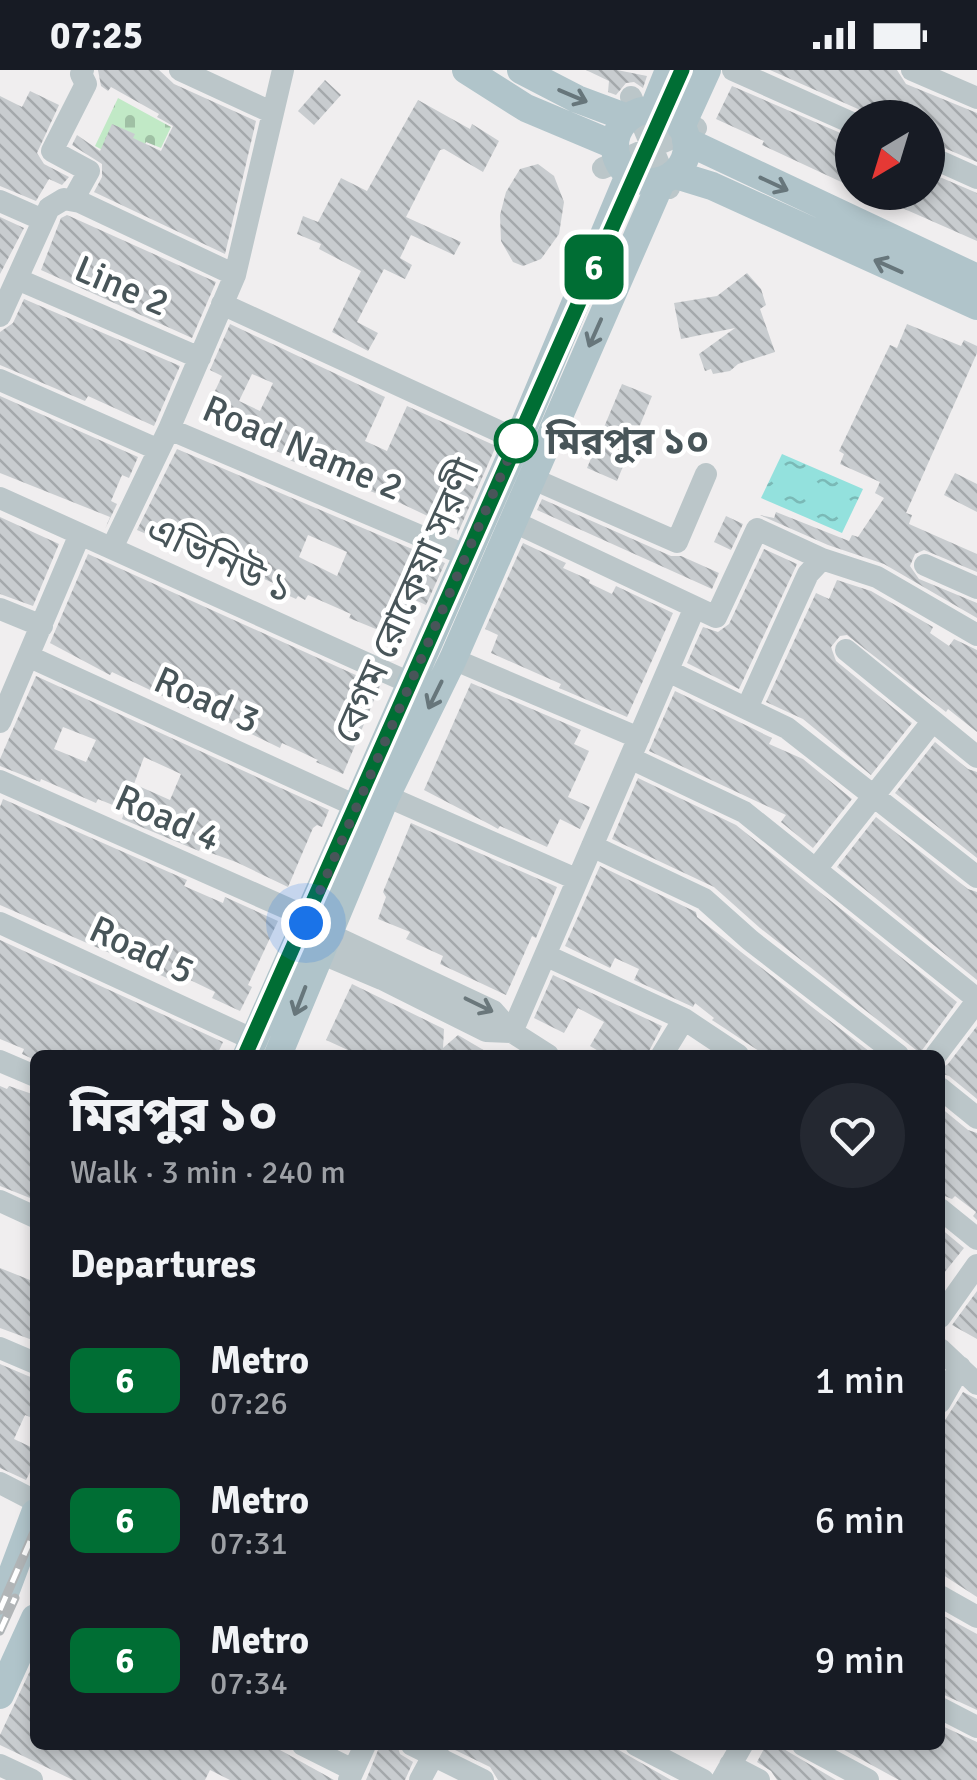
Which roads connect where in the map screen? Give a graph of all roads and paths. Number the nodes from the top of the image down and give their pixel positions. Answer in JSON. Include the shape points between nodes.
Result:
{"nodes":[{"id":1,"x":84,"y":70,"type":"edge"},
{"id":2,"x":180,"y":70,"type":"edge"},
{"id":3,"x":283,"y":70,"type":"edge"},
{"id":4,"x":466,"y":70,"type":"edge"},
{"id":5,"x":669,"y":70,"type":"edge"},
{"id":6,"x":707,"y":70,"type":"edge"},
{"id":7,"x":733,"y":70,"type":"edge"},
{"id":8,"x":912,"y":70,"type":"edge"},
{"id":9,"x":532,"y":73,"type":"edge"},
{"id":10,"x":977,"y":98,"type":"edge"},
{"id":11,"x":637,"y":108,"type":"junction"},
{"id":12,"x":273,"y":114,"type":"junction"},
{"id":13,"x":835,"y":115,"type":"edge"},
{"id":14,"x":688,"y":132,"type":"junction"},
{"id":15,"x":650,"y":146,"type":"junction"},
{"id":16,"x":616,"y":163,"type":"junction"},
{"id":17,"x":945,"y":164,"type":"edge"},
{"id":18,"x":977,"y":178,"type":"edge"},
{"id":19,"x":668,"y":181,"type":"junction"},
{"id":20,"x":73,"y":200,"type":"junction"},
{"id":21,"x":0,"y":202,"type":"edge"},
{"id":22,"x":43,"y":220,"type":"junction"},
{"id":23,"x":234,"y":275,"type":"junction"},
{"id":24,"x":977,"y":278,"type":"edge"},
{"id":25,"x":17,"y":279,"type":"junction"},
{"id":26,"x":222,"y":304,"type":"junction"},
{"id":27,"x":977,"y":306,"type":"edge"},
{"id":28,"x":1,"y":312,"type":"edge"},
{"id":29,"x":200,"y":358,"type":"junction"},
{"id":30,"x":0,"y":380,"type":"edge"},
{"id":31,"x":164,"y":440,"type":"junction"},
{"id":32,"x":518,"y":440,"type":"junction"},
{"id":33,"x":706,"y":474,"type":"dead end"},
{"id":34,"x":532,"y":478,"type":"junction"},
{"id":35,"x":0,"y":498,"type":"edge"},
{"id":36,"x":512,"y":521,"type":"junction"},
{"id":37,"x":80,"y":534,"type":"junction"},
{"id":38,"x":112,"y":548,"type":"junction"},
{"id":39,"x":465,"y":555,"type":"junction"},
{"id":40,"x":822,"y":559,"type":"junction"},
{"id":41,"x":925,"y":565,"type":"dead end"},
{"id":42,"x":977,"y":588,"type":"edge"},
{"id":43,"x":696,"y":607,"type":"junction"},
{"id":44,"x":0,"y":609,"type":"edge"},
{"id":45,"x":42,"y":626,"type":"junction"},
{"id":46,"x":977,"y":635,"type":"edge"},
{"id":47,"x":846,"y":650,"type":"dead end"},
{"id":48,"x":30,"y":657,"type":"junction"},
{"id":49,"x":452,"y":659,"type":"junction"},
{"id":50,"x":668,"y":672,"type":"junction"},
{"id":51,"x":410,"y":683,"type":"junction"},
{"id":52,"x":747,"y":708,"type":"junction"},
{"id":53,"x":0,"y":721,"type":"edge"},
{"id":54,"x":932,"y":722,"type":"junction"},
{"id":55,"x":634,"y":748,"type":"junction"},
{"id":56,"x":977,"y":757,"type":"edge"},
{"id":57,"x":0,"y":782,"type":"edge"},
{"id":58,"x":386,"y":796,"type":"junction"},
{"id":59,"x":872,"y":797,"type":"junction"},
{"id":60,"x":356,"y":806,"type":"junction"},
{"id":61,"x":592,"y":846,"type":"junction"},
{"id":62,"x":816,"y":868,"type":"junction"},
{"id":63,"x":977,"y":877,"type":"edge"},
{"id":64,"x":576,"y":879,"type":"junction"},
{"id":65,"x":0,"y":923,"type":"edge"},
{"id":66,"x":315,"y":938,"type":"junction"},
{"id":67,"x":547,"y":956,"type":"junction"},
{"id":68,"x":977,"y":1000,"type":"edge"},
{"id":69,"x":684,"y":1018,"type":"junction"},
{"id":70,"x":512,"y":1032,"type":"junction"},
{"id":71,"x":250,"y":1048,"type":"edge"},
{"id":72,"x":280,"y":1050,"type":"edge"},
{"id":73,"x":540,"y":1050,"type":"edge"},
{"id":74,"x":665,"y":1050,"type":"edge"},
{"id":75,"x":731,"y":1050,"type":"edge"},
{"id":76,"x":892,"y":1050,"type":"edge"},
{"id":77,"x":940,"y":1050,"type":"edge"},
{"id":78,"x":0,"y":1061,"type":"edge"},
{"id":79,"x":30,"y":1074,"type":"edge"},
{"id":80,"x":945,"y":1092,"type":"edge"},
{"id":81,"x":977,"y":1118,"type":"edge"},
{"id":82,"x":0,"y":1201,"type":"edge"},
{"id":83,"x":945,"y":1214,"type":"edge"},
{"id":84,"x":30,"y":1215,"type":"edge"},
{"id":85,"x":977,"y":1238,"type":"edge"},
{"id":86,"x":974,"y":1276,"type":"edge"},
{"id":87,"x":945,"y":1311,"type":"edge"},
{"id":88,"x":0,"y":1348,"type":"edge"},
{"id":89,"x":945,"y":1354,"type":"edge"},
{"id":90,"x":30,"y":1361,"type":"edge"},
{"id":91,"x":960,"y":1367,"type":"junction"},
{"id":92,"x":977,"y":1384,"type":"edge"},
{"id":93,"x":945,"y":1393,"type":"edge"},
{"id":94,"x":0,"y":1484,"type":"edge"},
{"id":95,"x":30,"y":1499,"type":"edge"},
{"id":96,"x":30,"y":1526,"type":"edge"},
{"id":97,"x":945,"y":1599,"type":"edge"},
{"id":98,"x":0,"y":1606,"type":"edge"},
{"id":99,"x":977,"y":1617,"type":"edge"},
{"id":100,"x":30,"y":1629,"type":"edge"},
{"id":101,"x":0,"y":1695,"type":"edge"},
{"id":102,"x":945,"y":1711,"type":"edge"},
{"id":103,"x":977,"y":1727,"type":"edge"},
{"id":104,"x":311,"y":1750,"type":"edge"},
{"id":105,"x":363,"y":1750,"type":"edge"},
{"id":106,"x":646,"y":1750,"type":"edge"},
{"id":107,"x":812,"y":1750,"type":"edge"},
{"id":108,"x":437,"y":1751,"type":"edge"},
{"id":109,"x":0,"y":1764,"type":"edge"},
{"id":110,"x":731,"y":1764,"type":"edge"},
{"id":111,"x":351,"y":1775,"type":"edge"},
{"id":112,"x":32,"y":1780,"type":"edge"},
{"id":113,"x":420,"y":1780,"type":"edge"},
{"id":114,"x":482,"y":1780,"type":"edge"},
{"id":115,"x":703,"y":1780,"type":"edge"},
{"id":116,"x":759,"y":1780,"type":"edge"},
{"id":117,"x":868,"y":1780,"type":"edge"}],
"edges":[{"from":1,"to":20,"type":"street","via":[[86,84],[52,151],[89,171]]},
{"from":2,"to":12,"type":"street"},
{"from":3,"to":12,"type":"street"},
{"from":4,"to":16,"type":"main road"},
{"from":5,"to":11,"type":"main road"},
{"from":6,"to":14,"type":"main road"},
{"from":7,"to":13,"type":"street"},
{"from":8,"to":10,"type":"street"},
{"from":9,"to":11,"type":"main road","one_way":true},
{"from":11,"to":14,"type":"main road","via":[[669,115]]},
{"from":11,"to":15,"type":"street"},
{"from":11,"to":16,"type":"main road","name":"বেগম রোকেয়া সরণী","via":[[616,135]]},
{"from":12,"to":23,"type":"street"},
{"from":14,"to":15,"type":"street"},
{"from":14,"to":19,"type":"main road","name":"বেগম রোকেয়া সরণী","via":[[682,165]]},
{"from":14,"to":24,"type":"main road","one_way":true},
{"from":15,"to":16,"type":"street"},
{"from":15,"to":19,"type":"street"},
{"from":16,"to":19,"type":"main road","via":[[640,180]]},
{"from":16,"to":32,"type":"main road","name":"বেগম রোকেয়া সরণী"},
{"from":17,"to":18,"type":"street"},
{"from":27,"to":19,"type":"main road","one_way":true,"via":[[712,186]]},
{"from":19,"to":34,"type":"main road","name":"বেগম রোকেয়া সরণী","one_way":true},
{"from":20,"to":22,"type":"street","via":[[54,202]]},
{"from":20,"to":23,"type":"street"},
{"from":21,"to":22,"type":"street"},
{"from":22,"to":25,"type":"street"},
{"from":23,"to":26,"type":"street"},
{"from":25,"to":28,"type":"street"},
{"from":25,"to":29,"type":"street","name":"Line 2"},
{"from":26,"to":29,"type":"street"},
{"from":26,"to":32,"type":"street"},
{"from":29,"to":31,"type":"street"},
{"from":30,"to":31,"type":"street","name":"Road Name 2"},
{"from":31,"to":38,"type":"street"},
{"from":31,"to":39,"type":"street","name":"Road Name 2"},
{"from":32,"to":39,"type":"main road","name":"বেগম রোকেয়া সরণী"},
{"from":33,"to":34,"type":"street","via":[[677,542]]},
{"from":34,"to":36,"type":"main road","name":"বেগম রোকেয়া সরণী"},
{"from":35,"to":37,"type":"street","name":"এভিনিউ ১"},
{"from":36,"to":43,"type":"street","name":"বেগম রোকেয়া সরণী"},
{"from":36,"to":49,"type":"main road","name":"বেগম রোকেয়া সরণী"},
{"from":37,"to":38,"type":"street","name":"এভিনিউ ১"},
{"from":37,"to":45,"type":"street"},
{"from":38,"to":51,"type":"street","name":"এভিনিউ ১"},
{"from":39,"to":51,"type":"main road","name":"বেগম রোকেয়া সরণী"},
{"from":40,"to":43,"type":"street","via":[[757,528],[716,617]]},
{"from":40,"to":46,"type":"street","via":[[877,577]]},
{"from":40,"to":52,"type":"street","via":[[808,574]]},
{"from":41,"to":42,"type":"street"},
{"from":43,"to":50,"type":"street"},
{"from":44,"to":45,"type":"street"},
{"from":45,"to":48,"type":"street"},
{"from":47,"to":54,"type":"street"},
{"from":48,"to":53,"type":"street"},
{"from":48,"to":60,"type":"street","name":"Road 3"},
{"from":49,"to":55,"type":"street"},
{"from":49,"to":58,"type":"main road","name":"বেগম রোকেয়া সরণী","one_way":true},
{"from":50,"to":52,"type":"street"},
{"from":50,"to":55,"type":"street"},
{"from":51,"to":60,"type":"main road","name":"বেগম রোকেয়া সরণী"},
{"from":52,"to":59,"type":"street","via":[[787,728]]},
{"from":54,"to":56,"type":"street"},
{"from":54,"to":59,"type":"street"},
{"from":55,"to":61,"type":"street"},
{"from":55,"to":62,"type":"street","via":[[744,812]]},
{"from":57,"to":66,"type":"street","name":"Road 4"},
{"from":58,"to":64,"type":"street"},
{"from":58,"to":66,"type":"main road","name":"বেগম রোকেয়া সরণী"},
{"from":59,"to":62,"type":"street"},
{"from":59,"to":63,"type":"street"},
{"from":60,"to":66,"type":"main road","name":"বেগম রোকেয়া সরণী"},
{"from":61,"to":64,"type":"street"},
{"from":61,"to":76,"type":"street","via":[[704,899]]},
{"from":62,"to":68,"type":"street"},
{"from":64,"to":67,"type":"street"},
{"from":65,"to":71,"type":"street","name":"Road 5"},
{"from":66,"to":70,"type":"street","via":[[486,1031]]},
{"from":66,"to":70,"type":"street","one_way":true,"via":[[493,1011]]},
{"from":66,"to":71,"type":"main road","name":"বেগম রোকেয়া সরণী"},
{"from":66,"to":72,"type":"main road","name":"বেগম রোকেয়া সরণী","one_way":true},
{"from":67,"to":69,"type":"street"},
{"from":67,"to":70,"type":"street"},
{"from":68,"to":77,"type":"street"},
{"from":69,"to":74,"type":"street"},
{"from":69,"to":75,"type":"street"},
{"from":70,"to":73,"type":"street"},
{"from":78,"to":79,"type":"street"},
{"from":80,"to":81,"type":"street"},
{"from":82,"to":84,"type":"street"},
{"from":83,"to":85,"type":"street"},
{"from":86,"to":87,"type":"street"},
{"from":88,"to":90,"type":"street"},
{"from":89,"to":91,"type":"street"},
{"from":91,"to":92,"type":"street"},
{"from":91,"to":93,"type":"street"},
{"from":94,"to":95,"type":"street"},
{"from":96,"to":98,"type":"main road"},
{"from":97,"to":99,"type":"street"},
{"from":100,"to":101,"type":"main road"},
{"from":102,"to":103,"type":"street"},
{"from":104,"to":111,"type":"street"},
{"from":105,"to":111,"type":"street"},
{"from":106,"to":115,"type":"street"},
{"from":107,"to":117,"type":"street"},
{"from":108,"to":113,"type":"street"},
{"from":108,"to":114,"type":"street"},
{"from":109,"to":112,"type":"street"},
{"from":110,"to":116,"type":"street"}]}
